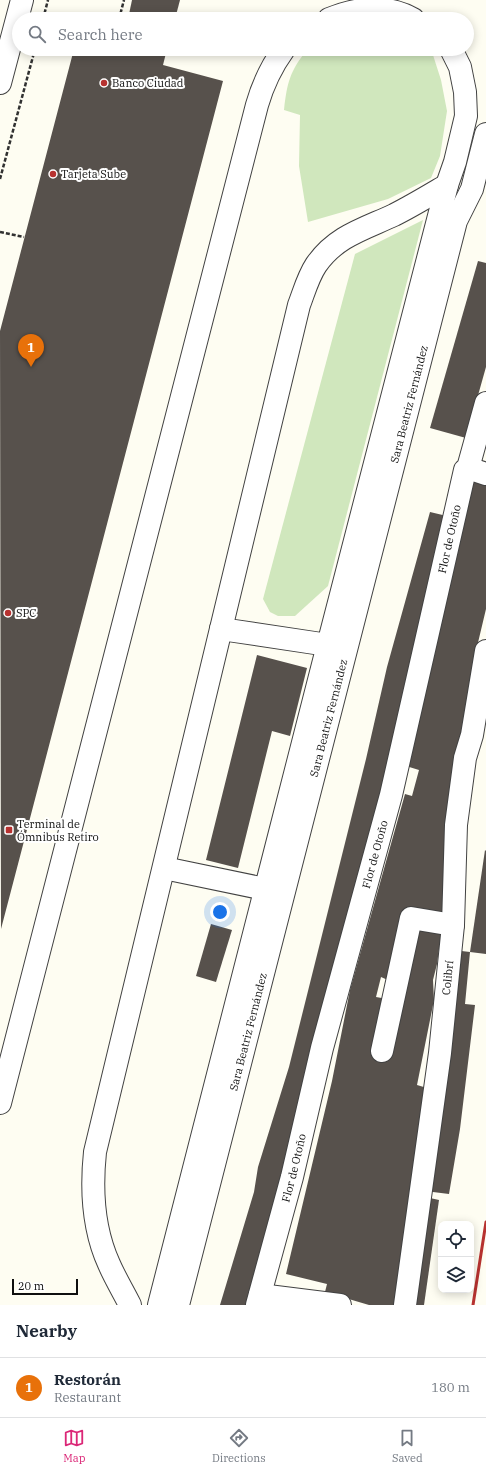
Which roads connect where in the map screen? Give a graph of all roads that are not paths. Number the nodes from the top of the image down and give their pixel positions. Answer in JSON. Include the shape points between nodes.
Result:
{"nodes":[{"id":1,"x":22,"y":0,"type":"edge"},
{"id":2,"x":19,"y":12,"type":"edge"},
{"id":3,"x":354,"y":12,"type":"edge"},
{"id":4,"x":393,"y":12,"type":"edge"},
{"id":5,"x":12,"y":38,"type":"edge"},
{"id":6,"x":279,"y":56,"type":"edge"},
{"id":7,"x":454,"y":56,"type":"edge"},
{"id":8,"x":0,"y":83,"type":"edge"},
{"id":9,"x":486,"y":134,"type":"edge"},
{"id":10,"x":447,"y":185,"type":"junction"},
{"id":11,"x":486,"y":403,"type":"edge"},
{"id":12,"x":477,"y":471,"type":"edge"},
{"id":13,"x":221,"y":629,"type":"junction"},
{"id":14,"x":328,"y":645,"type":"junction"},
{"id":15,"x":486,"y":652,"type":"edge"},
{"id":16,"x":164,"y":868,"type":"junction"},
{"id":17,"x":265,"y":889,"type":"junction"},
{"id":18,"x":453,"y":925,"type":"junction"},
{"id":19,"x":382,"y":1051,"type":"dead end"},
{"id":20,"x":0,"y":1103,"type":"edge"},
{"id":21,"x":259,"y":1300,"type":"edge"},
{"id":22,"x":329,"y":1304,"type":"edge"},
{"id":23,"x":130,"y":1305,"type":"edge"},
{"id":24,"x":159,"y":1305,"type":"edge"},
{"id":25,"x":178,"y":1305,"type":"edge"},
{"id":26,"x":405,"y":1305,"type":"edge"}],
"edges":[{"from":1,"to":2,"type":"street"},
{"from":3,"to":4,"type":"street","via":[[385,9]]},
{"from":5,"to":8,"type":"street"},
{"from":6,"to":20,"type":"street","via":[[269,72],[260,97]]},
{"from":7,"to":10,"type":"street","via":[[460,67],[466,116]]},
{"from":9,"to":25,"type":"street","name":"Sara Beatriz Fernández","via":[[472,189],[456,221]]},
{"from":10,"to":13,"type":"street","via":[[395,215],[349,235],[336,244],[315,266],[299,305]]},
{"from":10,"to":14,"type":"street"},
{"from":11,"to":12,"type":"street","name":"Flor de Otoño"},
{"from":12,"to":21,"type":"street","name":"Flor de Otoño","via":[[465,470],[391,795],[324,1040],[292,1177]]},
{"from":13,"to":14,"type":"street"},
{"from":13,"to":16,"type":"street"},
{"from":14,"to":17,"type":"street"},
{"from":15,"to":18,"type":"street","name":"Colibrí","via":[[472,735],[465,758],[456,825]]},
{"from":16,"to":17,"type":"street"},
{"from":16,"to":23,"type":"street","via":[[95,1152],[93,1201],[101,1243],[108,1263]]},
{"from":17,"to":24,"type":"street"},
{"from":18,"to":19,"type":"street","via":[[411,918]]},
{"from":18,"to":26,"type":"street","name":"Colibrí","via":[[440,1053]]},
{"from":21,"to":22,"type":"street"}]}
